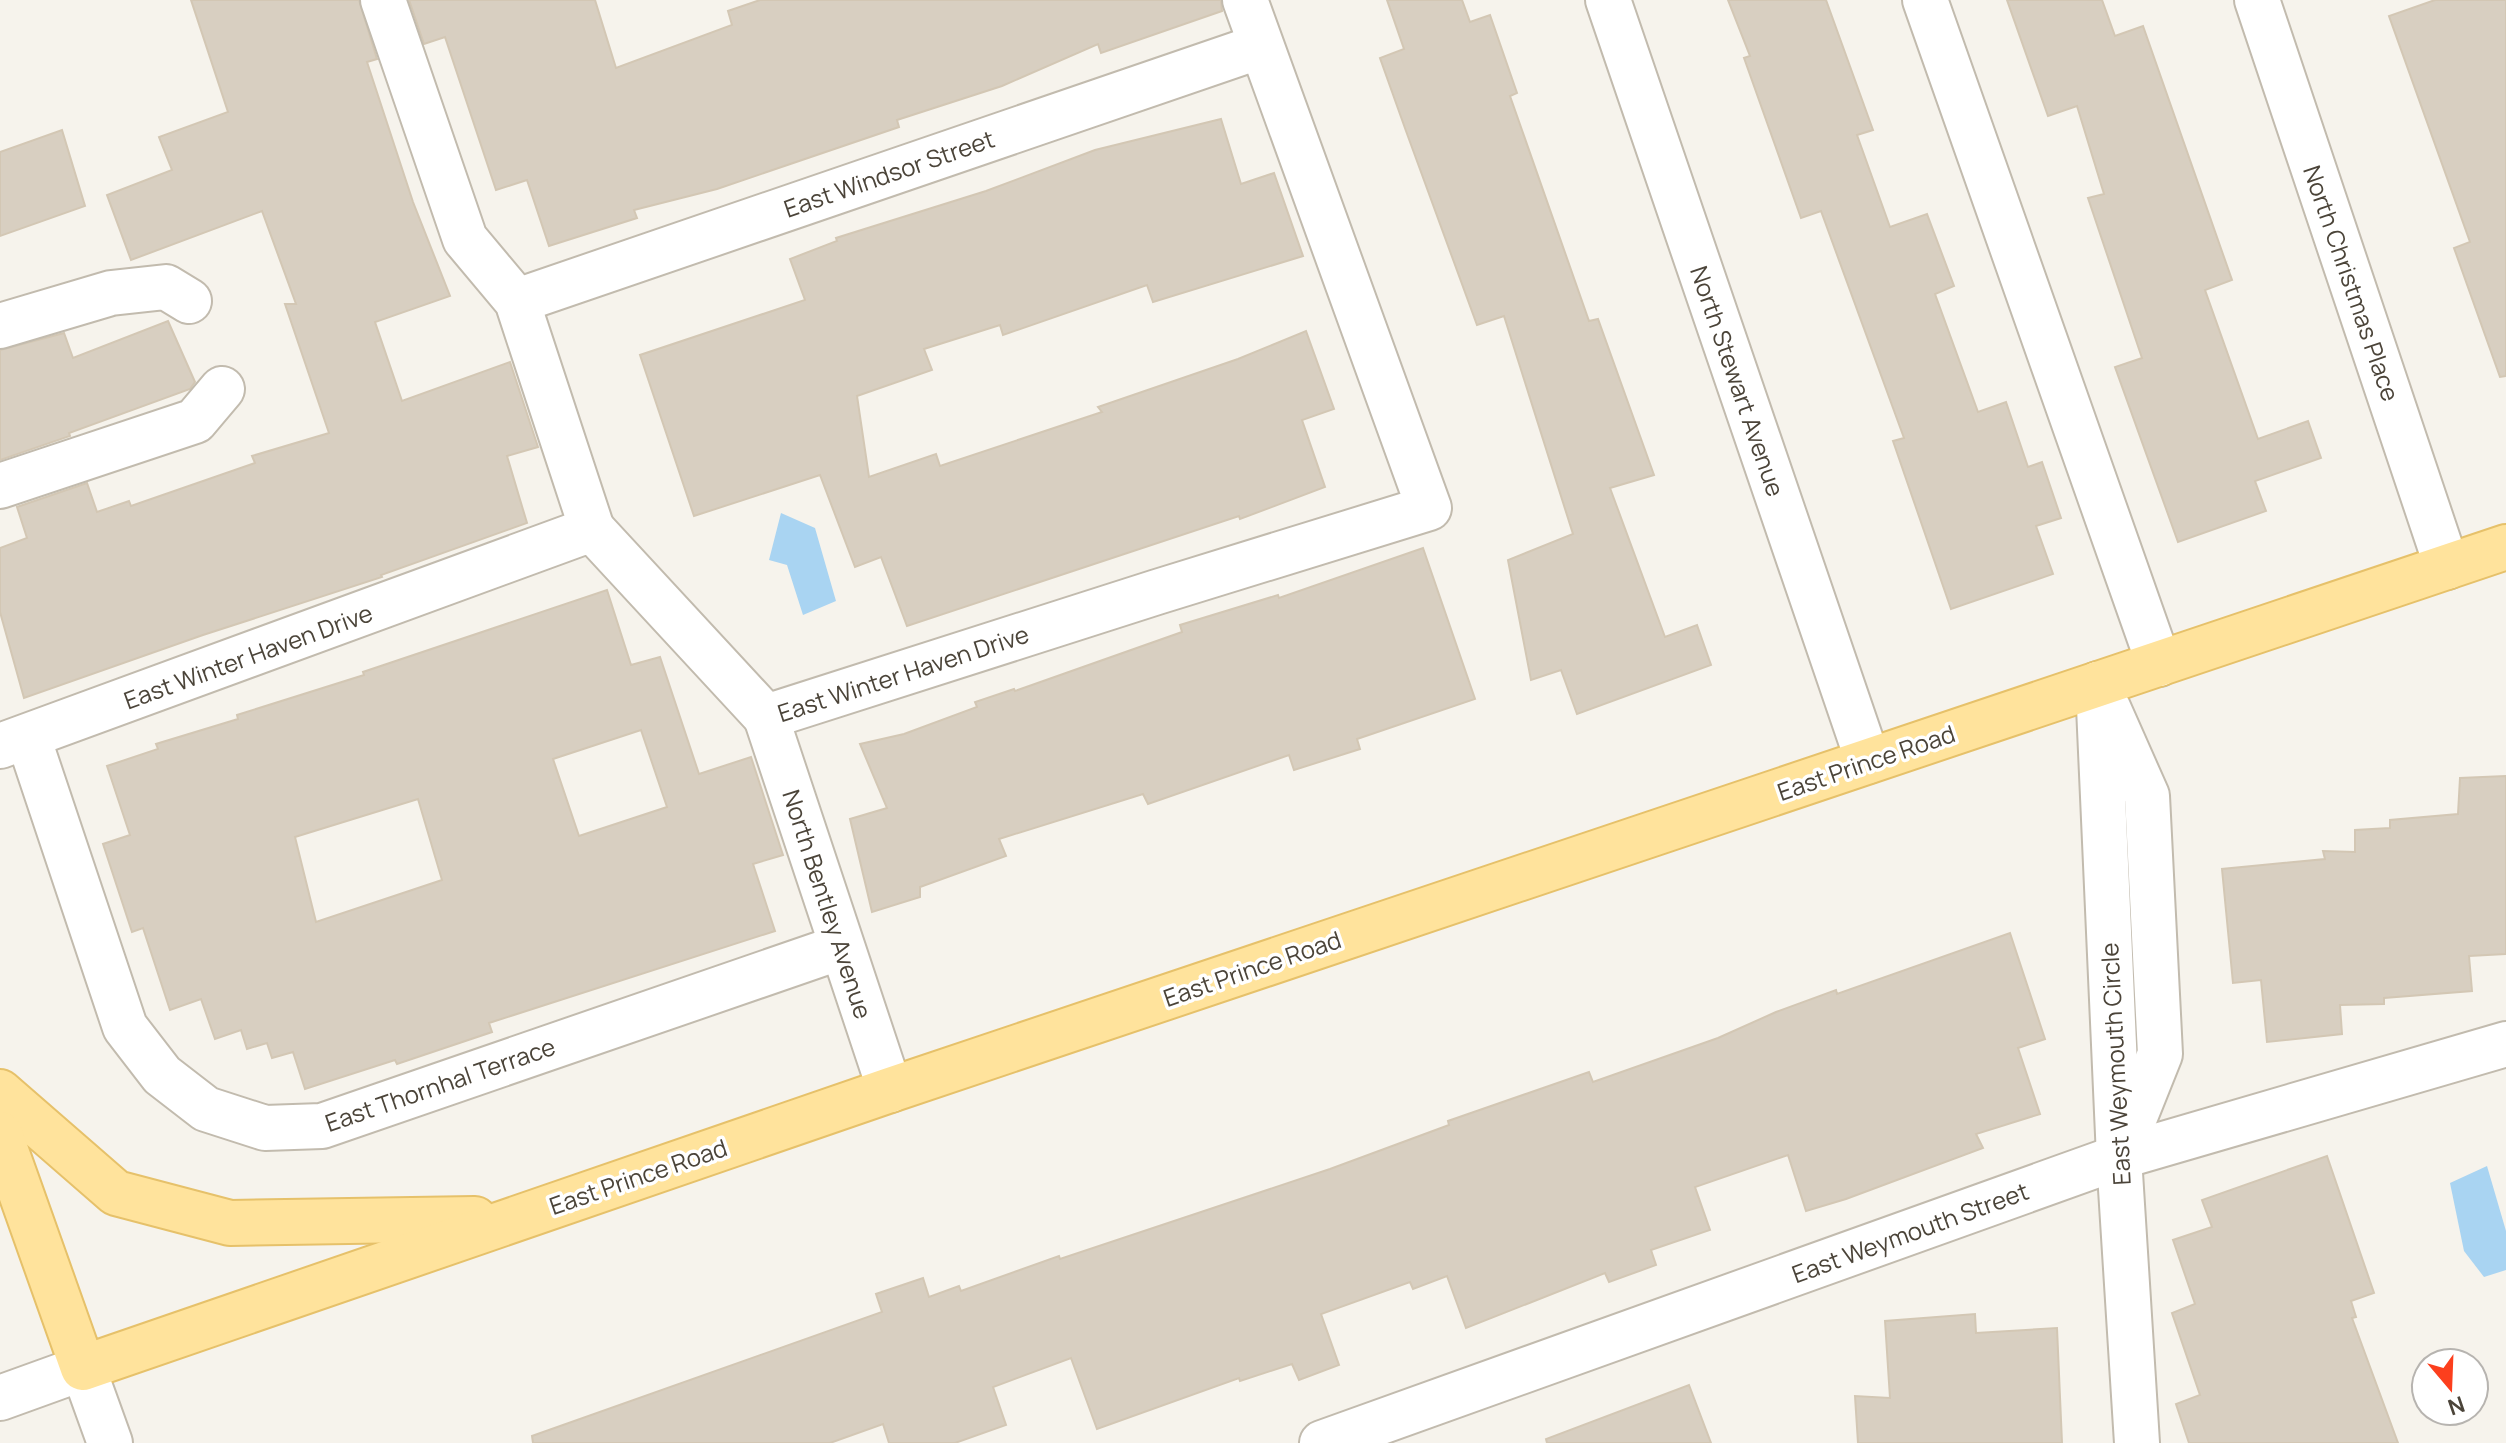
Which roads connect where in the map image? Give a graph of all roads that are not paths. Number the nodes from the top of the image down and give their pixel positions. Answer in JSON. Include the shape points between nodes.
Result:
{"nodes":[{"id":1,"x":383,"y":0,"type":"edge"},
{"id":2,"x":1245,"y":0,"type":"edge"},
{"id":3,"x":1608,"y":0,"type":"edge"},
{"id":4,"x":1925,"y":0,"type":"edge"},
{"id":5,"x":2257,"y":0,"type":"edge"},
{"id":6,"x":1261,"y":46,"type":"junction"},
{"id":7,"x":189,"y":301,"type":"dead end"},
{"id":8,"x":517,"y":301,"type":"junction"},
{"id":9,"x":0,"y":326,"type":"edge"},
{"id":10,"x":222,"y":389,"type":"dead end"},
{"id":11,"x":0,"y":486,"type":"edge"},
{"id":12,"x":592,"y":529,"type":"junction"},
{"id":13,"x":2506,"y":547,"type":"edge"},
{"id":14,"x":2447,"y":567,"type":"junction"},
{"id":15,"x":2159,"y":664,"type":"junction"},
{"id":16,"x":2098,"y":684,"type":"junction"},
{"id":17,"x":766,"y":717,"type":"junction"},
{"id":18,"x":14,"y":742,"type":"edge"},
{"id":19,"x":1868,"y":761,"type":"junction"},
{"id":20,"x":841,"y":947,"type":"junction"},
{"id":21,"x":2506,"y":1044,"type":"edge"},
{"id":22,"x":890,"y":1090,"type":"junction"},
{"id":23,"x":0,"y":1092,"type":"edge"},
{"id":24,"x":0,"y":1134,"type":"edge"},
{"id":25,"x":2119,"y":1157,"type":"junction"},
{"id":26,"x":513,"y":1219,"type":"junction"},
{"id":27,"x":83,"y":1368,"type":"junction"},
{"id":28,"x":0,"y":1398,"type":"edge"},
{"id":29,"x":110,"y":1443,"type":"edge"},
{"id":30,"x":1322,"y":1443,"type":"edge"},
{"id":31,"x":2137,"y":1443,"type":"edge"}],
"edges":[{"from":1,"to":8,"type":"street","via":[[465,239]]},
{"from":2,"to":6,"type":"street"},
{"from":3,"to":19,"type":"street","name":"North Stewart Avenue"},
{"from":4,"to":15,"type":"street"},
{"from":5,"to":14,"type":"street","name":"North Christmas Place"},
{"from":6,"to":8,"type":"street","name":"East Windsor Street"},
{"from":6,"to":17,"type":"street","name":"East Winter Haven Drive","via":[[1429,508]]},
{"from":7,"to":9,"type":"street","via":[[166,287],[111,293]]},
{"from":8,"to":12,"type":"street"},
{"from":10,"to":11,"type":"street","via":[[195,421]]},
{"from":12,"to":17,"type":"street","name":"East Winter Haven Drive"},
{"from":12,"to":18,"type":"street","name":"East Winter Haven Drive"},
{"from":13,"to":14,"type":"main road","name":"East Prince Road"},
{"from":14,"to":15,"type":"main road","name":"East Prince Road"},
{"from":15,"to":16,"type":"main road","name":"East Prince Road"},
{"from":16,"to":19,"type":"main road","name":"East Prince Road"},
{"from":16,"to":25,"type":"street","via":[[2147,796],[2160,1054]]},
{"from":17,"to":20,"type":"street","name":"North Bentley Avenue"},
{"from":18,"to":20,"type":"street","name":"East Thornhal Terrace","via":[[125,1027],[162,1075],[206,1109],[265,1128],[322,1126]]},
{"from":19,"to":22,"type":"main road","name":"East Prince Road"},
{"from":20,"to":22,"type":"street","name":"North Bentley Avenue"},
{"from":21,"to":25,"type":"street","name":"East Weymouth Street"},
{"from":22,"to":26,"type":"main road","name":"East Prince Road"},
{"from":23,"to":26,"type":"main road","via":[[116,1193],[230,1223]]},
{"from":24,"to":27,"type":"main road"},
{"from":25,"to":30,"type":"street","name":"East Weymouth Street"},
{"from":25,"to":31,"type":"street","name":"East Weymouth Circle"},
{"from":26,"to":27,"type":"main road","name":"East Prince Road"},
{"from":27,"to":28,"type":"street","name":"East Prince Road"},
{"from":27,"to":29,"type":"street"}]}
